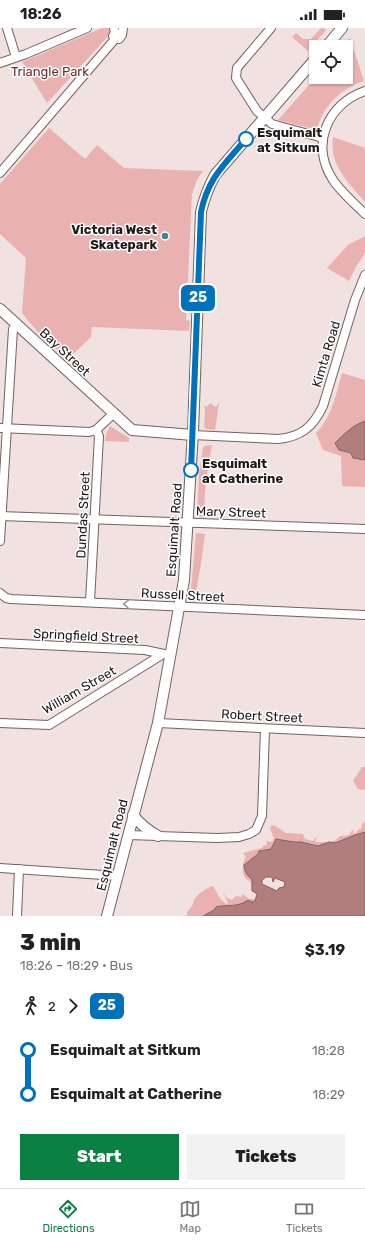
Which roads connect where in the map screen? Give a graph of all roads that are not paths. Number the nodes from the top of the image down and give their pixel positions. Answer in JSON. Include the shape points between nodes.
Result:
{"nodes":[{"id":1,"x":7,"y":28,"type":"edge"},
{"id":2,"x":87,"y":28,"type":"edge"},
{"id":3,"x":114,"y":28,"type":"edge"},
{"id":4,"x":123,"y":28,"type":"edge"},
{"id":5,"x":271,"y":28,"type":"edge"},
{"id":6,"x":342,"y":28,"type":"edge"},
{"id":7,"x":115,"y":39,"type":"junction"},
{"id":8,"x":332,"y":40,"type":"edge"},
{"id":9,"x":16,"y":57,"type":"junction"},
{"id":10,"x":0,"y":63,"type":"edge"},
{"id":11,"x":309,"y":66,"type":"edge"},
{"id":12,"x":365,"y":91,"type":"edge"},
{"id":13,"x":264,"y":118,"type":"junction"},
{"id":14,"x":323,"y":138,"type":"junction"},
{"id":15,"x":0,"y":172,"type":"edge"},
{"id":16,"x":365,"y":214,"type":"edge"},
{"id":17,"x":365,"y":274,"type":"edge"},
{"id":18,"x":0,"y":309,"type":"edge"},
{"id":19,"x":12,"y":329,"type":"dead end"},
{"id":20,"x":113,"y":414,"type":"junction"},
{"id":21,"x":3,"y":428,"type":"edge"},
{"id":22,"x":96,"y":430,"type":"junction"},
{"id":23,"x":193,"y":436,"type":"junction"},
{"id":24,"x":1,"y":516,"type":"edge"},
{"id":25,"x":95,"y":519,"type":"junction"},
{"id":26,"x":188,"y":523,"type":"junction"},
{"id":27,"x":365,"y":529,"type":"edge"},
{"id":28,"x":0,"y":541,"type":"edge"},
{"id":29,"x":0,"y":594,"type":"edge"},
{"id":30,"x":90,"y":602,"type":"junction"},
{"id":31,"x":179,"y":607,"type":"junction"},
{"id":32,"x":365,"y":615,"type":"edge"},
{"id":33,"x":0,"y":643,"type":"edge"},
{"id":34,"x":166,"y":654,"type":"junction"},
{"id":35,"x":158,"y":722,"type":"junction"},
{"id":36,"x":0,"y":723,"type":"edge"},
{"id":37,"x":265,"y":729,"type":"junction"},
{"id":38,"x":365,"y":733,"type":"edge"},
{"id":39,"x":133,"y":815,"type":"junction"},
{"id":40,"x":128,"y":835,"type":"junction"},
{"id":41,"x":158,"y":836,"type":"junction"},
{"id":42,"x":0,"y":868,"type":"edge"},
{"id":43,"x":20,"y":869,"type":"junction"},
{"id":44,"x":118,"y":876,"type":"junction"},
{"id":45,"x":17,"y":916,"type":"edge"},
{"id":46,"x":107,"y":916,"type":"edge"}],
"edges":[{"from":1,"to":9,"type":"street"},
{"from":2,"to":9,"type":"street"},
{"from":3,"to":7,"type":"street"},
{"from":4,"to":7,"type":"street","via":[[119,39]]},
{"from":5,"to":13,"type":"street","via":[[237,68],[236,78]]},
{"from":6,"to":8,"type":"main road"},
{"from":7,"to":15,"type":"street"},
{"from":9,"to":10,"type":"street"},
{"from":11,"to":13,"type":"main road","name":"Esquimalt Road"},
{"from":12,"to":14,"type":"street","via":[[346,100],[336,109],[329,119]]},
{"from":13,"to":14,"type":"street","via":[[272,124]]},
{"from":13,"to":23,"type":"main road","name":"Esquimalt Road","via":[[215,176],[208,187],[201,212]]},
{"from":14,"to":16,"type":"street","via":[[323,156],[333,181]]},
{"from":17,"to":23,"type":"street","name":"Kimta Road","via":[[323,406],[309,427],[290,438],[278,439]]},
{"from":18,"to":20,"type":"main road","name":"Bay Street"},
{"from":19,"to":21,"type":"street"},
{"from":20,"to":22,"type":"street"},
{"from":20,"to":23,"type":"main road","name":"Bay Street","via":[[132,430]]},
{"from":21,"to":22,"type":"street","via":[[84,433]]},
{"from":21,"to":24,"type":"street"},
{"from":22,"to":25,"type":"street","name":"Dundas Street","via":[[99,436]]},
{"from":23,"to":26,"type":"main road","name":"Esquimalt Road"},
{"from":24,"to":25,"type":"street","name":"Mary Street"},
{"from":24,"to":28,"type":"street"},
{"from":25,"to":26,"type":"street","name":"Mary Street"},
{"from":25,"to":30,"type":"street","name":"Dundas Street"},
{"from":26,"to":27,"type":"street","name":"Mary Street"},
{"from":26,"to":31,"type":"main road","name":"Esquimalt Road","via":[[184,580]]},
{"from":29,"to":30,"type":"street","name":"Russell Street","via":[[11,599]]},
{"from":31,"to":30,"type":"street","name":"Russell Street","one_way":true},
{"from":31,"to":32,"type":"street","name":"Russell Street"},
{"from":31,"to":34,"type":"main road","name":"Esquimalt Road"},
{"from":33,"to":34,"type":"street","name":"Springfield Street","via":[[145,650]]},
{"from":34,"to":35,"type":"main road","name":"Esquimalt Road"},
{"from":34,"to":36,"type":"street","name":"William Street","via":[[49,725]]},
{"from":35,"to":37,"type":"street","name":"Robert Street"},
{"from":35,"to":39,"type":"main road","name":"Esquimalt Road"},
{"from":37,"to":38,"type":"street","name":"Robert Street"},
{"from":37,"to":41,"type":"street","via":[[262,816],[256,830],[239,837]]},
{"from":39,"to":40,"type":"main road","name":"Esquimalt Road"},
{"from":39,"to":41,"type":"main road","via":[[140,824]]},
{"from":40,"to":41,"type":"street"},
{"from":40,"to":44,"type":"main road","name":"Esquimalt Road"},
{"from":42,"to":43,"type":"street"},
{"from":43,"to":44,"type":"street"},
{"from":43,"to":45,"type":"street"},
{"from":44,"to":46,"type":"main road","name":"Esquimalt Road"}]}
